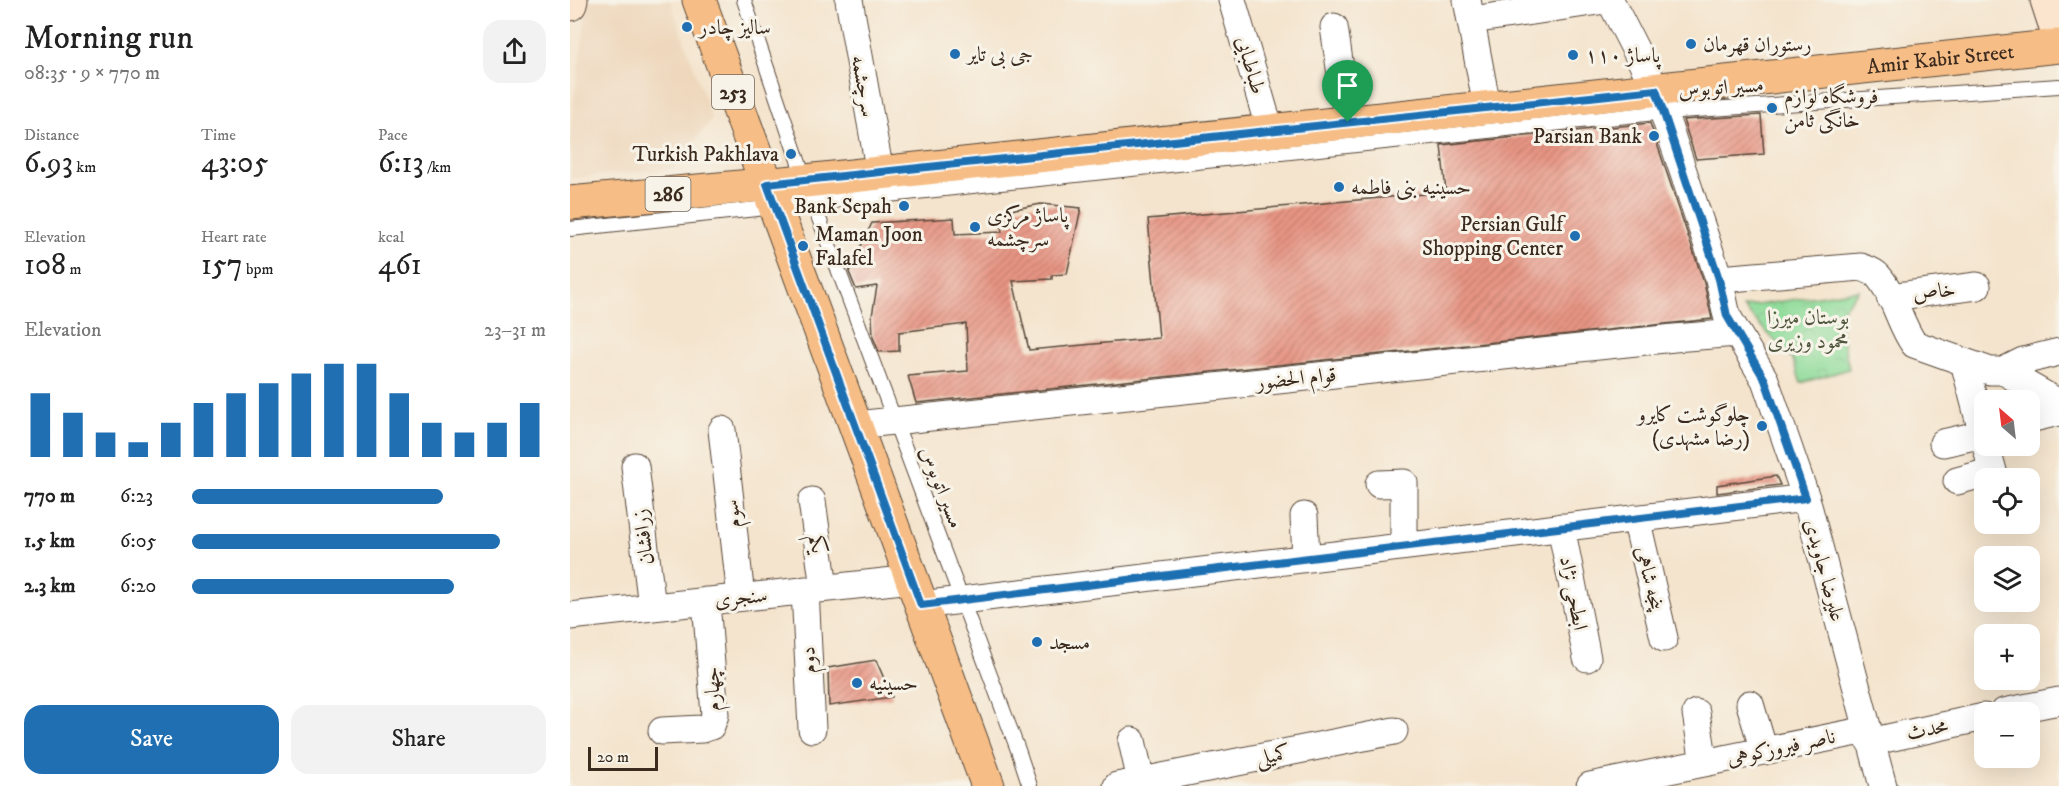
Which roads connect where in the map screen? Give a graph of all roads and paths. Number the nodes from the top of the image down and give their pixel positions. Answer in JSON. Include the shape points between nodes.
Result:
{"nodes":[{"id":1,"x":699,"y":0,"type":"edge"},
{"id":2,"x":744,"y":0,"type":"edge"},
{"id":3,"x":849,"y":0,"type":"edge"},
{"id":4,"x":1232,"y":0,"type":"edge"},
{"id":5,"x":1605,"y":0,"type":"edge"},
{"id":6,"x":1610,"y":0,"type":"edge"},
{"id":7,"x":2047,"y":0,"type":"edge"},
{"id":8,"x":1469,"y":10,"type":"edge"},
{"id":9,"x":1334,"y":27,"type":"dead end"},
{"id":10,"x":2059,"y":38,"type":"edge"},
{"id":11,"x":2059,"y":46,"type":"edge"},
{"id":12,"x":2059,"y":86,"type":"edge"},
{"id":13,"x":1661,"y":101,"type":"junction"},
{"id":14,"x":1487,"y":107,"type":"junction"},
{"id":15,"x":1348,"y":122,"type":"junction"},
{"id":16,"x":1270,"y":131,"type":"junction"},
{"id":17,"x":880,"y":173,"type":"junction"},
{"id":18,"x":809,"y":192,"type":"junction"},
{"id":19,"x":771,"y":195,"type":"junction"},
{"id":20,"x":570,"y":203,"type":"edge"},
{"id":21,"x":570,"y":229,"type":"edge"},
{"id":22,"x":1719,"y":279,"type":"junction"},
{"id":23,"x":1977,"y":286,"type":"dead end"},
{"id":24,"x":1890,"y":297,"type":"junction"},
{"id":25,"x":1737,"y":333,"type":"junction"},
{"id":26,"x":2059,"y":352,"type":"edge"},
{"id":27,"x":1964,"y":362,"type":"junction"},
{"id":28,"x":2003,"y":371,"type":"junction"},
{"id":29,"x":1974,"y":399,"type":"edge"},
{"id":30,"x":2059,"y":403,"type":"edge"},
{"id":31,"x":2059,"y":412,"type":"edge"},
{"id":32,"x":2040,"y":417,"type":"edge"},
{"id":33,"x":894,"y":421,"type":"junction"},
{"id":34,"x":856,"y":425,"type":"junction"},
{"id":35,"x":722,"y":430,"type":"dead end"},
{"id":36,"x":1943,"y":443,"type":"dead end"},
{"id":37,"x":1974,"y":446,"type":"edge"},
{"id":38,"x":1979,"y":456,"type":"edge"},
{"id":39,"x":634,"y":466,"type":"dead end"},
{"id":40,"x":1957,"y":481,"type":"dead end"},
{"id":41,"x":1379,"y":484,"type":"dead end"},
{"id":42,"x":1806,"y":498,"type":"junction"},
{"id":43,"x":812,"y":501,"type":"dead end"},
{"id":44,"x":1304,"y":516,"type":"dead end"},
{"id":45,"x":1636,"y":518,"type":"junction"},
{"id":46,"x":1561,"y":527,"type":"junction"},
{"id":47,"x":1404,"y":546,"type":"junction"},
{"id":48,"x":1306,"y":558,"type":"junction"},
{"id":49,"x":814,"y":589,"type":"junction"},
{"id":50,"x":916,"y":592,"type":"junction"},
{"id":51,"x":741,"y":597,"type":"junction"},
{"id":52,"x":962,"y":600,"type":"junction"},
{"id":53,"x":706,"y":601,"type":"junction"},
{"id":54,"x":652,"y":607,"type":"junction"},
{"id":55,"x":570,"y":616,"type":"edge"},
{"id":56,"x":1664,"y":638,"type":"dead end"},
{"id":57,"x":1587,"y":658,"type":"dead end"},
{"id":58,"x":2059,"y":701,"type":"edge"},
{"id":59,"x":1750,"y":704,"type":"dead end"},
{"id":60,"x":2040,"y":705,"type":"edge"},
{"id":61,"x":1696,"y":712,"type":"dead end"},
{"id":62,"x":1974,"y":719,"type":"edge"},
{"id":63,"x":812,"y":729,"type":"dead end"},
{"id":64,"x":662,"y":731,"type":"dead end"},
{"id":65,"x":1394,"y":731,"type":"dead end"},
{"id":66,"x":1869,"y":736,"type":"junction"},
{"id":67,"x":1132,"y":741,"type":"dead end"},
{"id":68,"x":1764,"y":751,"type":"junction"},
{"id":69,"x":1704,"y":763,"type":"junction"},
{"id":70,"x":1129,"y":784,"type":"edge"},
{"id":71,"x":988,"y":786,"type":"edge"},
{"id":72,"x":1030,"y":786,"type":"edge"},
{"id":73,"x":1590,"y":786,"type":"edge"},
{"id":74,"x":1883,"y":786,"type":"edge"}],
"edges":[{"from":1,"to":19,"type":"main road","number":"253"},
{"from":2,"to":18,"type":"lane","name":"مسیر اتوبوس"},
{"from":3,"to":17,"type":"street","name":"سرچشمه"},
{"from":4,"to":16,"type":"street","name":"طباطبایی"},
{"from":5,"to":8,"type":"street"},
{"from":6,"to":13,"type":"street","name":"علیرضا جاویدی"},
{"from":7,"to":10,"type":"main road"},
{"from":8,"to":14,"type":"street"},
{"from":9,"to":15,"type":"street"},
{"from":11,"to":13,"type":"main road","name":"Amir Kabir Street","number":"286"},
{"from":12,"to":13,"type":"lane","name":"مسیر اتوبوس"},
{"from":13,"to":14,"type":"main road","name":"Amir Kabir Street","number":"286"},
{"from":13,"to":18,"type":"lane","name":"مسیر اتوبوس"},
{"from":13,"to":22,"type":"street","name":"علیرضا جاویدی"},
{"from":14,"to":15,"type":"main road","name":"Amir Kabir Street","number":"286"},
{"from":15,"to":16,"type":"main road","name":"Amir Kabir Street","number":"286"},
{"from":16,"to":17,"type":"main road","name":"Amir Kabir Street","number":"286"},
{"from":17,"to":18,"type":"main road","name":"Amir Kabir Street","number":"286"},
{"from":18,"to":19,"type":"main road","name":"Amir Kabir Street","number":"286"},
{"from":18,"to":33,"type":"lane","name":"مسیر اتوبوس"},
{"from":19,"to":20,"type":"main road","name":"Amir Kabir Street","number":"286"},
{"from":19,"to":21,"type":"lane"},
{"from":19,"to":34,"type":"main road","number":"253"},
{"from":22,"to":24,"type":"street","via":[[1861,267],[1877,274]]},
{"from":22,"to":25,"type":"street","name":"علیرضا جاویدی","via":[[1727,316]]},
{"from":23,"to":24,"type":"street","name":"خاص"},
{"from":24,"to":27,"type":"street","via":[[1914,344]]},
{"from":25,"to":33,"type":"street","name":"قوام الحضور"},
{"from":25,"to":42,"type":"street","name":"علیرضا جاویدی","via":[[1765,380]]},
{"from":26,"to":28,"type":"street","via":[[2023,361]]},
{"from":27,"to":28,"type":"street"},
{"from":27,"to":29,"type":"street"},
{"from":28,"to":30,"type":"street"},
{"from":31,"to":32,"type":"street"},
{"from":33,"to":34,"type":"street","name":"قوام الحضور"},
{"from":33,"to":52,"type":"lane","name":"مسیر اتوبوس"},
{"from":34,"to":50,"type":"main road","number":"253"},
{"from":35,"to":51,"type":"street","name":"سوم"},
{"from":36,"to":37,"type":"street"},
{"from":38,"to":40,"type":"street"},
{"from":39,"to":54,"type":"street","name":"زرافشان"},
{"from":41,"to":47,"type":"street","via":[[1404,483]]},
{"from":42,"to":45,"type":"street","name":"سنجری"},
{"from":42,"to":66,"type":"street","name":"علیرضا جاویدی"},
{"from":43,"to":49,"type":"street","name":"یکم"},
{"from":44,"to":48,"type":"street"},
{"from":45,"to":46,"type":"street","name":"سنجری"},
{"from":45,"to":56,"type":"street","name":"پنجه شاهی"},
{"from":46,"to":47,"type":"street","name":"سنجری"},
{"from":46,"to":57,"type":"street","name":"ابطحی نژاد"},
{"from":47,"to":48,"type":"street","name":"سنجری"},
{"from":48,"to":52,"type":"street","name":"سنجری"},
{"from":49,"to":50,"type":"street","name":"سنجری"},
{"from":49,"to":51,"type":"street","name":"سنجری"},
{"from":49,"to":63,"type":"street","name":"دوم"},
{"from":50,"to":52,"type":"street","name":"سنجری"},
{"from":50,"to":71,"type":"main road","number":"253"},
{"from":51,"to":53,"type":"street","name":"سنجری"},
{"from":52,"to":72,"type":"lane","name":"مسیر اتوبوس"},
{"from":53,"to":54,"type":"street","name":"سنجری"},
{"from":53,"to":64,"type":"street","name":"چهارم","via":[[715,715],[711,726],[702,729]]},
{"from":54,"to":55,"type":"street","name":"سنجری"},
{"from":58,"to":60,"type":"street"},
{"from":59,"to":68,"type":"street"},
{"from":61,"to":69,"type":"street"},
{"from":62,"to":66,"type":"street","name":"محدث"},
{"from":65,"to":70,"type":"street","name":"کمیلی"},
{"from":66,"to":68,"type":"street","name":"ناصر فیروزکوهی"},
{"from":66,"to":74,"type":"street","name":"علیرضا جاویدی"},
{"from":67,"to":70,"type":"street"},
{"from":68,"to":69,"type":"street","name":"ناصر فیروزکوهی"},
{"from":69,"to":73,"type":"street","name":"ناصر فیروزکوهی"}]}
